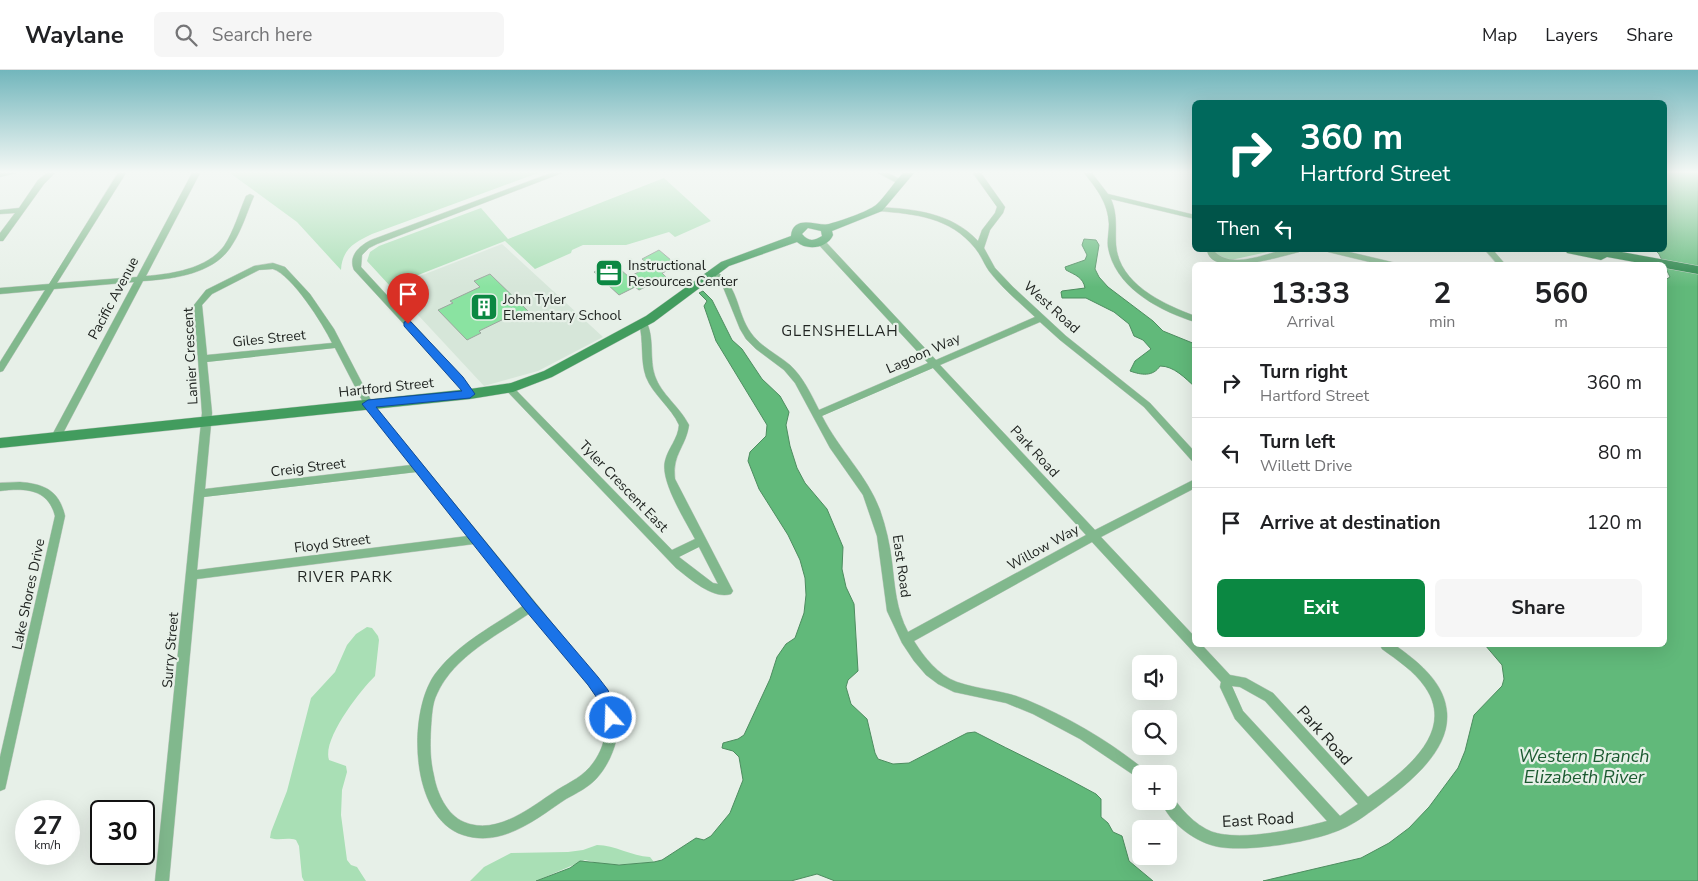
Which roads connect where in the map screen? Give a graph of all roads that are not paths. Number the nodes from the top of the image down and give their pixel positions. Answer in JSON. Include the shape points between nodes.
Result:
{"nodes":[{"id":1,"x":19,"y":211,"type":"edge"},
{"id":2,"x":99,"y":211,"type":"edge"},
{"id":3,"x":176,"y":211,"type":"edge"},
{"id":4,"x":243,"y":211,"type":"edge"},
{"id":5,"x":457,"y":211,"type":"edge"},
{"id":6,"x":873,"y":211,"type":"edge"},
{"id":7,"x":911,"y":211,"type":"edge"},
{"id":8,"x":1000,"y":211,"type":"edge"},
{"id":9,"x":1110,"y":211,"type":"edge"},
{"id":10,"x":1169,"y":211,"type":"edge"},
{"id":11,"x":1192,"y":216,"type":"edge"},
{"id":12,"x":826,"y":229,"type":"junction"},
{"id":13,"x":797,"y":238,"type":"junction"},
{"id":14,"x":0,"y":239,"type":"edge"},
{"id":15,"x":821,"y":242,"type":"junction"},
{"id":16,"x":980,"y":248,"type":"junction"},
{"id":17,"x":1211,"y":252,"type":"edge"},
{"id":18,"x":1287,"y":252,"type":"edge"},
{"id":19,"x":1339,"y":252,"type":"edge"},
{"id":20,"x":1491,"y":252,"type":"edge"},
{"id":21,"x":1582,"y":252,"type":"edge"},
{"id":22,"x":1600,"y":252,"type":"edge"},
{"id":23,"x":1227,"y":262,"type":"edge"},
{"id":24,"x":1243,"y":262,"type":"edge"},
{"id":25,"x":1381,"y":262,"type":"edge"},
{"id":26,"x":1499,"y":262,"type":"edge"},
{"id":27,"x":1644,"y":262,"type":"edge"},
{"id":28,"x":1667,"y":265,"type":"edge"},
{"id":29,"x":1667,"y":269,"type":"edge"},
{"id":30,"x":1698,"y":270,"type":"edge"},
{"id":31,"x":713,"y":273,"type":"junction"},
{"id":32,"x":1698,"y":275,"type":"edge"},
{"id":33,"x":139,"y":279,"type":"junction"},
{"id":34,"x":53,"y":286,"type":"junction"},
{"id":35,"x":0,"y":291,"type":"edge"},
{"id":36,"x":1042,"y":318,"type":"junction"},
{"id":37,"x":1192,"y":318,"type":"edge"},
{"id":38,"x":643,"y":323,"type":"junction"},
{"id":39,"x":338,"y":344,"type":"junction"},
{"id":40,"x":203,"y":359,"type":"junction"},
{"id":41,"x":933,"y":364,"type":"junction"},
{"id":42,"x":0,"y":369,"type":"edge"},
{"id":43,"x":509,"y":388,"type":"junction"},
{"id":44,"x":470,"y":394,"type":"junction"},
{"id":45,"x":368,"y":404,"type":"junction"},
{"id":46,"x":816,"y":415,"type":"junction"},
{"id":47,"x":207,"y":421,"type":"junction"},
{"id":48,"x":56,"y":437,"type":"junction"},
{"id":49,"x":0,"y":443,"type":"edge"},
{"id":50,"x":1192,"y":455,"type":"edge"},
{"id":51,"x":419,"y":468,"type":"junction"},
{"id":52,"x":1192,"y":485,"type":"edge"},
{"id":53,"x":0,"y":487,"type":"edge"},
{"id":54,"x":201,"y":493,"type":"junction"},
{"id":55,"x":1094,"y":536,"type":"junction"},
{"id":56,"x":476,"y":539,"type":"junction"},
{"id":57,"x":702,"y":540,"type":"junction"},
{"id":58,"x":671,"y":556,"type":"junction"},
{"id":59,"x":191,"y":574,"type":"junction"},
{"id":60,"x":530,"y":607,"type":"junction"},
{"id":61,"x":906,"y":639,"type":"junction"},
{"id":62,"x":1192,"y":642,"type":"edge"},
{"id":63,"x":1197,"y":647,"type":"edge"},
{"id":64,"x":1389,"y":647,"type":"edge"},
{"id":65,"x":1227,"y":680,"type":"junction"},
{"id":66,"x":4,"y":753,"type":"edge"},
{"id":67,"x":1132,"y":768,"type":"edge"},
{"id":68,"x":0,"y":785,"type":"edge"},
{"id":69,"x":1363,"y":808,"type":"junction"},
{"id":70,"x":1175,"y":810,"type":"edge"},
{"id":71,"x":1339,"y":824,"type":"junction"},
{"id":72,"x":162,"y":881,"type":"edge"}],
"edges":[{"from":1,"to":14,"type":"street"},
{"from":2,"to":34,"type":"street"},
{"from":3,"to":33,"type":"street","name":"Pacific Avenue"},
{"from":4,"to":33,"type":"street","via":[[228,246],[216,258],[173,275]]},
{"from":5,"to":44,"type":"street","via":[[363,248],[356,256],[356,268]]},
{"from":6,"to":12,"type":"street","name":"Hartford Street"},
{"from":7,"to":16,"type":"street","name":"West Road","via":[[936,217],[961,229]]},
{"from":8,"to":16,"type":"street","via":[[986,230]]},
{"from":9,"to":37,"type":"street","via":[[1113,251],[1125,275],[1151,298]]},
{"from":10,"to":11,"type":"street"},
{"from":12,"to":13,"type":"street","name":"Hartford Street","via":[[819,225],[805,226],[798,230]]},
{"from":12,"to":15,"type":"street","via":[[827,238]]},
{"from":13,"to":15,"type":"street","name":"Hartford Street","via":[[807,244]]},
{"from":13,"to":31,"type":"street","name":"Hartford Street","via":[[733,261]]},
{"from":15,"to":41,"type":"street","name":"Park Road"},
{"from":16,"to":36,"type":"street","name":"West Road","via":[[998,276]]},
{"from":17,"to":23,"type":"street","via":[[1216,259]]},
{"from":18,"to":24,"type":"street"},
{"from":19,"to":25,"type":"street"},
{"from":20,"to":26,"type":"street"},
{"from":21,"to":27,"type":"main road"},
{"from":22,"to":27,"type":"main road"},
{"from":28,"to":30,"type":"main road"},
{"from":29,"to":32,"type":"main road"},
{"from":31,"to":38,"type":"street","name":"Hartford Street"},
{"from":31,"to":46,"type":"street","name":"East Road","via":[[725,281],[749,338],[793,375]]},
{"from":33,"to":34,"type":"street"},
{"from":33,"to":48,"type":"street","name":"Pacific Avenue"},
{"from":34,"to":35,"type":"street"},
{"from":34,"to":42,"type":"street"},
{"from":36,"to":41,"type":"street","name":"Lagoon Way"},
{"from":36,"to":50,"type":"street","name":"West Road","via":[[1147,405]]},
{"from":38,"to":43,"type":"street","name":"Hartford Street","via":[[548,374]]},
{"from":38,"to":57,"type":"street","via":[[656,388],[684,424],[669,462],[670,478]]},
{"from":39,"to":40,"type":"street","name":"Giles Street"},
{"from":39,"to":40,"type":"street","name":"Lanier Crescent","via":[[319,312],[282,269],[266,266],[209,292],[200,300]]},
{"from":39,"to":45,"type":"street","name":"Lanier Crescent"},
{"from":40,"to":47,"type":"street","name":"Lanier Crescent"},
{"from":41,"to":46,"type":"street","name":"Lagoon Way"},
{"from":41,"to":55,"type":"street","name":"Park Road"},
{"from":43,"to":44,"type":"street","name":"Hartford Street"},
{"from":43,"to":58,"type":"street","name":"Tyler Crescent East"},
{"from":44,"to":45,"type":"street","name":"Hartford Street"},
{"from":45,"to":47,"type":"street","name":"Hartford Street"},
{"from":45,"to":51,"type":"street","name":"Lanier Crescent"},
{"from":46,"to":61,"type":"street","name":"East Road","via":[[833,446],[868,495],[883,539],[893,610]]},
{"from":47,"to":48,"type":"street","name":"Hartford Street"},
{"from":47,"to":54,"type":"street","name":"Surry Street"},
{"from":48,"to":49,"type":"street","name":"Hartford Street"},
{"from":51,"to":54,"type":"street","name":"Creig Street"},
{"from":51,"to":56,"type":"street","name":"Lanier Crescent"},
{"from":52,"to":55,"type":"street","name":"Willow Way"},
{"from":53,"to":66,"type":"street","name":"Lake Shores Drive","via":[[41,489],[56,501],[60,516]]},
{"from":54,"to":59,"type":"street","name":"Surry Street"},
{"from":55,"to":61,"type":"street","name":"Willow Way"},
{"from":55,"to":62,"type":"street","name":"Park Road"},
{"from":56,"to":59,"type":"street","name":"Floyd Street"},
{"from":56,"to":60,"type":"street","name":"Lanier Crescent"},
{"from":57,"to":58,"type":"street"},
{"from":57,"to":58,"type":"street","name":"Tyler Crescent East","via":[[727,591],[710,587]]},
{"from":59,"to":72,"type":"street","name":"Surry Street"},
{"from":60,"to":60,"type":"street","name":"Lanier Crescent","via":[[458,657],[439,679],[430,696],[424,742],[426,775],[437,802],[462,829],[497,830],[527,818],[589,777],[610,740],[611,718],[603,694]]},
{"from":61,"to":67,"type":"street","name":"East Road","via":[[932,673],[946,684],[1036,710],[1092,740]]},
{"from":63,"to":65,"type":"street","name":"Park Road"},
{"from":64,"to":69,"type":"street","via":[[1409,661],[1429,683],[1440,703],[1441,726],[1436,739],[1414,769]]},
{"from":65,"to":69,"type":"street","name":"Park Road","via":[[1242,682],[1269,697]]},
{"from":65,"to":71,"type":"street","name":"Park Road","via":[[1231,700],[1243,720]]},
{"from":66,"to":68,"type":"street","name":"Lake Shores Drive"},
{"from":69,"to":71,"type":"street","name":"East Road"},
{"from":70,"to":71,"type":"street","name":"East Road","via":[[1193,829],[1207,837],[1230,842],[1304,834]]}]}
